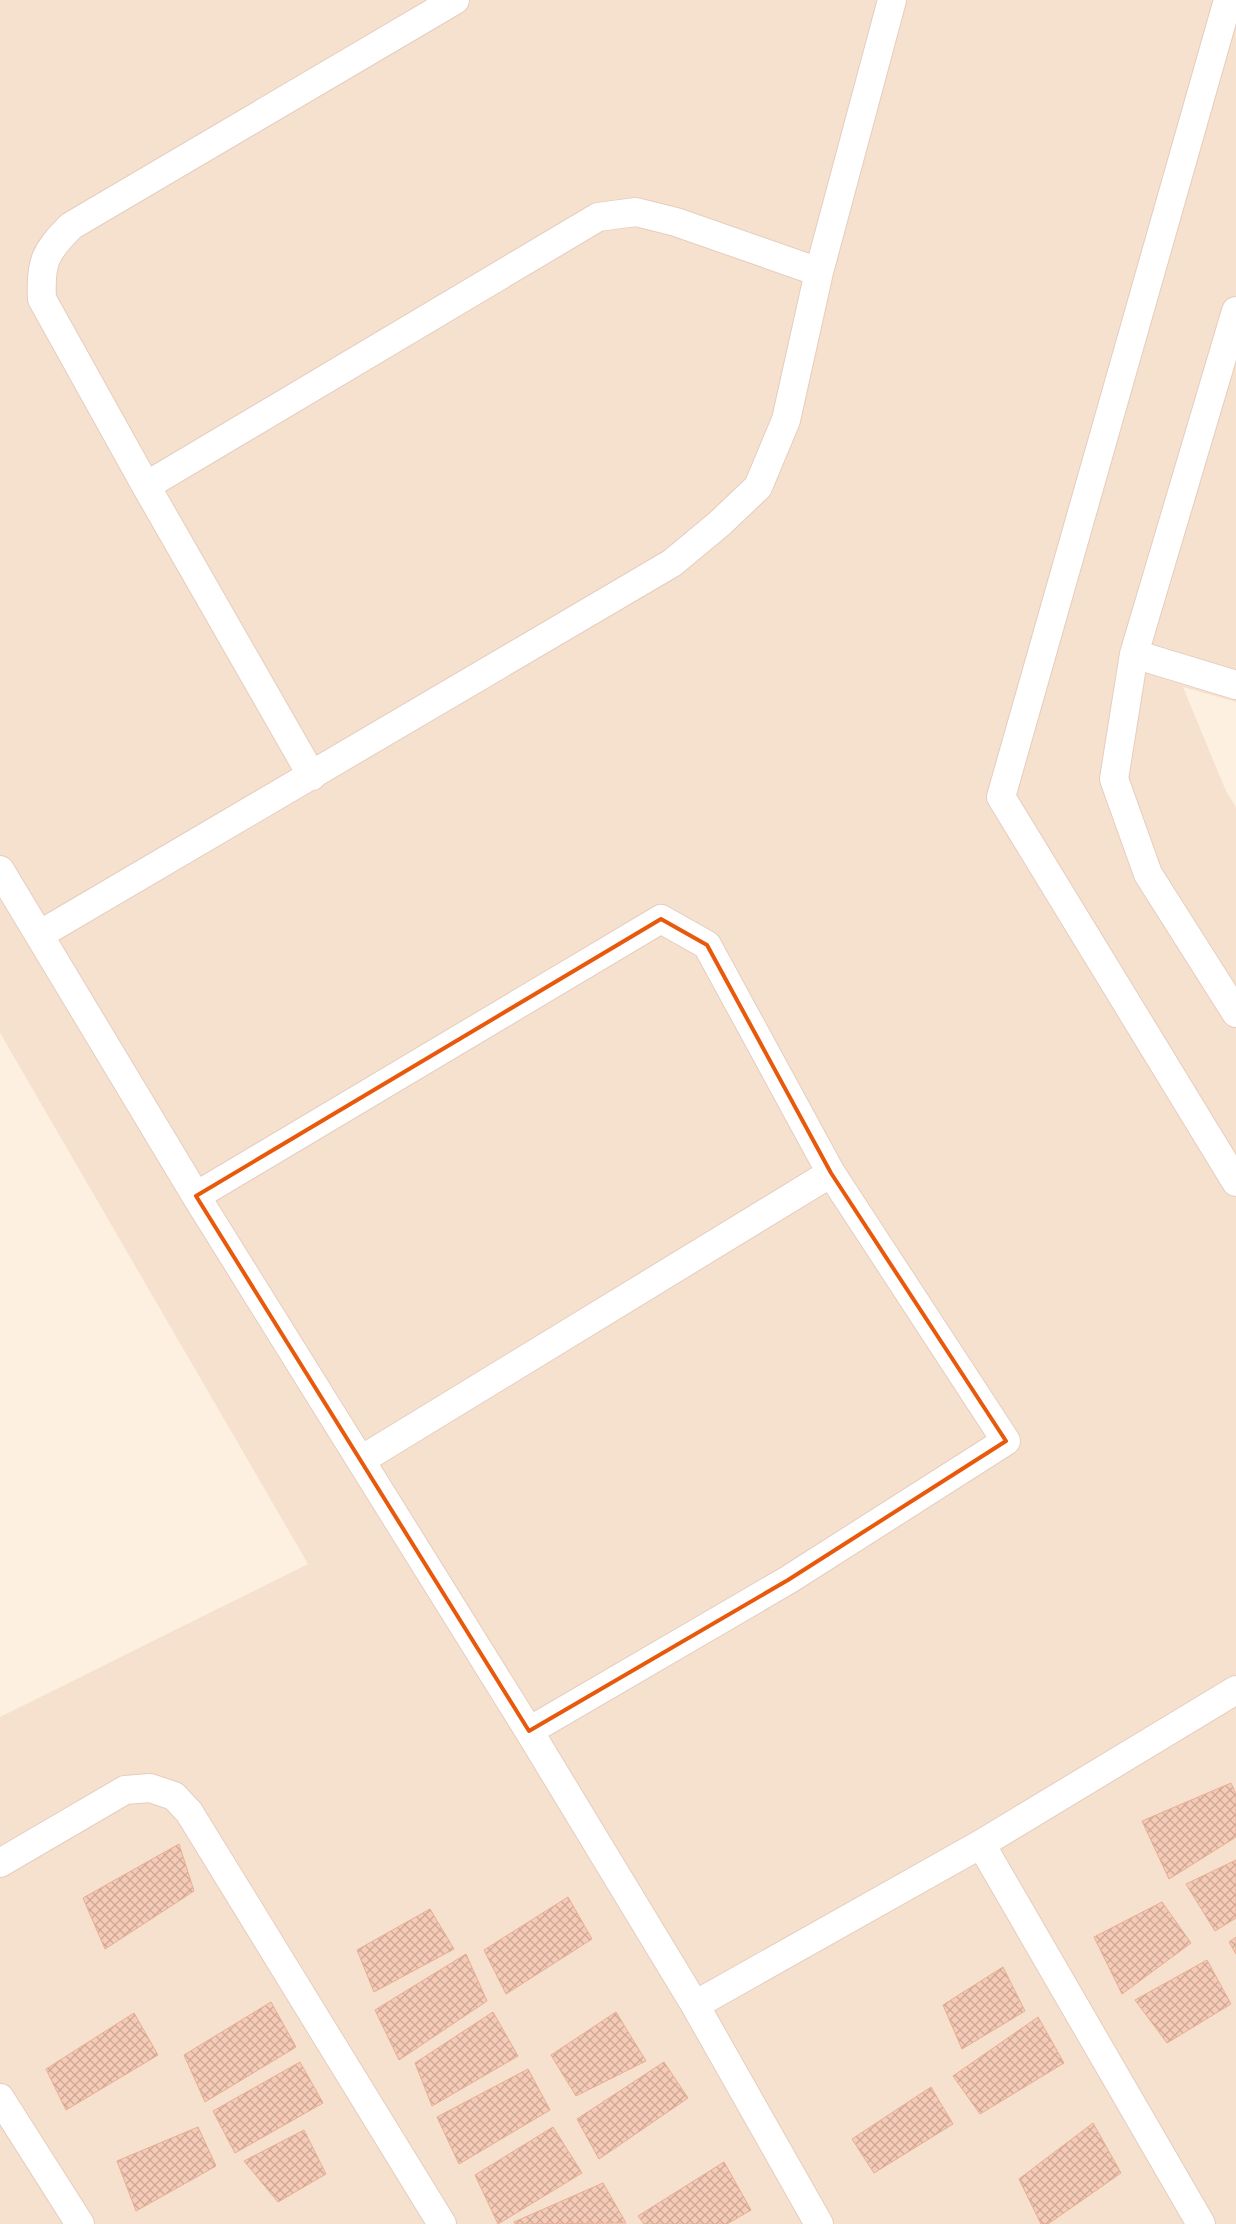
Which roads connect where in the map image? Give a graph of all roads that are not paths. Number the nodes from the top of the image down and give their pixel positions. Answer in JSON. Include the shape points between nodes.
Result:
{"nodes":[{"id":1,"x":455,"y":0,"type":"edge"},
{"id":2,"x":892,"y":0,"type":"edge"},
{"id":3,"x":1228,"y":0,"type":"edge"},
{"id":4,"x":819,"y":272,"type":"junction"},
{"id":5,"x":1236,"y":311,"type":"edge"},
{"id":6,"x":146,"y":486,"type":"junction"},
{"id":7,"x":1134,"y":654,"type":"junction"},
{"id":8,"x":1236,"y":685,"type":"edge"},
{"id":9,"x":312,"y":776,"type":"junction"},
{"id":10,"x":0,"y":870,"type":"edge"},
{"id":11,"x":39,"y":935,"type":"junction"},
{"id":12,"x":1236,"y":1013,"type":"edge"},
{"id":13,"x":831,"y":1173,"type":"junction"},
{"id":14,"x":1236,"y":1182,"type":"edge"},
{"id":15,"x":196,"y":1196,"type":"junction"},
{"id":16,"x":361,"y":1460,"type":"junction"},
{"id":17,"x":1233,"y":1700,"type":"edge"},
{"id":18,"x":529,"y":1731,"type":"junction"},
{"id":19,"x":982,"y":1844,"type":"junction"},
{"id":20,"x":0,"y":1863,"type":"edge"},
{"id":21,"x":695,"y":2005,"type":"junction"},
{"id":22,"x":0,"y":2098,"type":"edge"},
{"id":23,"x":80,"y":2224,"type":"edge"},
{"id":24,"x":442,"y":2224,"type":"edge"},
{"id":25,"x":819,"y":2224,"type":"edge"},
{"id":26,"x":1201,"y":2224,"type":"edge"}],
"edges":[{"from":1,"to":6,"type":"street","via":[[71,226],[51,246],[41,273],[42,299]]},
{"from":2,"to":4,"type":"street"},
{"from":3,"to":14,"type":"street","via":[[1001,797]]},
{"from":4,"to":6,"type":"street","via":[[676,222],[636,212],[598,217]]},
{"from":4,"to":9,"type":"street","via":[[786,420],[758,487],[672,563]]},
{"from":5,"to":7,"type":"street"},
{"from":6,"to":9,"type":"street"},
{"from":7,"to":8,"type":"street"},
{"from":7,"to":12,"type":"street","via":[[1114,779],[1148,874]]},
{"from":9,"to":11,"type":"street"},
{"from":10,"to":11,"type":"street"},
{"from":11,"to":15,"type":"street"},
{"from":13,"to":15,"type":"street","via":[[707,945],[661,920]]},
{"from":13,"to":16,"type":"street"},
{"from":13,"to":18,"type":"street","via":[[1006,1441],[788,1580]]},
{"from":15,"to":16,"type":"street"},
{"from":16,"to":18,"type":"street"},
{"from":17,"to":19,"type":"street"},
{"from":18,"to":21,"type":"street"},
{"from":19,"to":21,"type":"street"},
{"from":19,"to":26,"type":"street"},
{"from":20,"to":24,"type":"street","via":[[125,1790],[150,1788],[174,1796],[189,1812]]},
{"from":21,"to":25,"type":"street"},
{"from":22,"to":23,"type":"street"}]}
